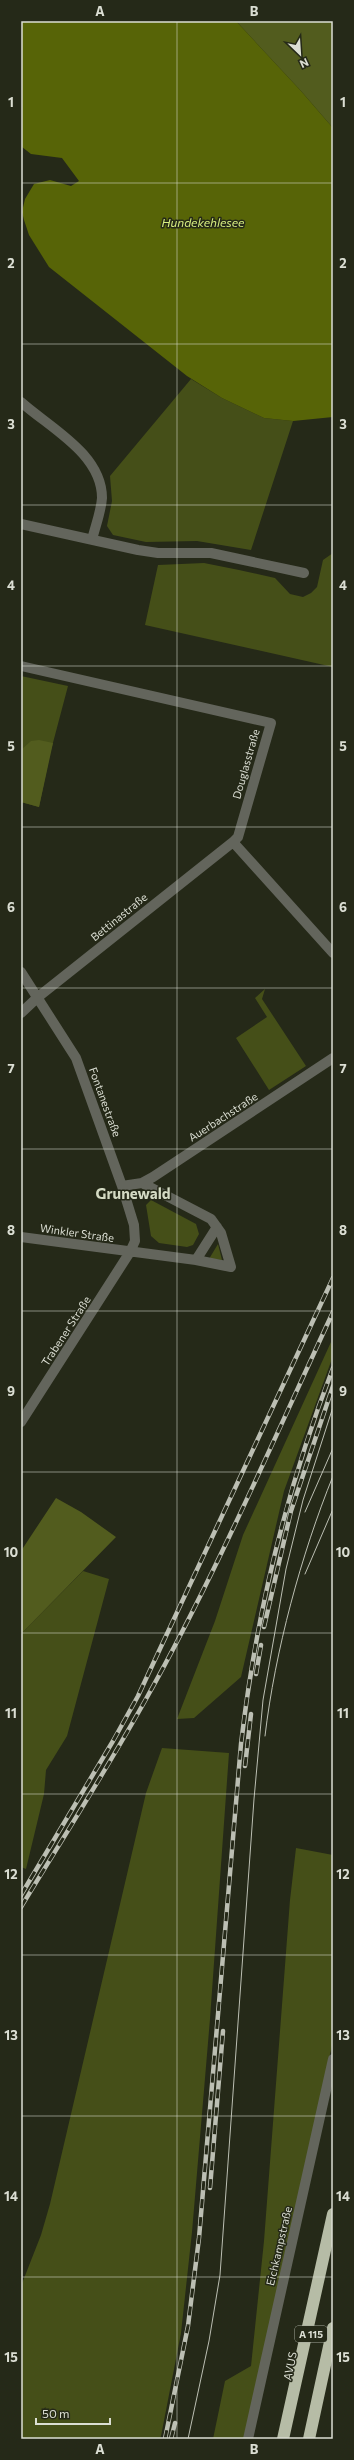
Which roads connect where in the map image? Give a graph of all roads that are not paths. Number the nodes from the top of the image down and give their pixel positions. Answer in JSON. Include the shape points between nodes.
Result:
{"nodes":[{"id":1,"x":21,"y":402,"type":"edge"},
{"id":2,"x":21,"y":524,"type":"edge"},
{"id":3,"x":92,"y":540,"type":"junction"},
{"id":4,"x":304,"y":573,"type":"dead end"},
{"id":5,"x":21,"y":666,"type":"edge"},
{"id":6,"x":233,"y":842,"type":"junction"},
{"id":7,"x":333,"y":953,"type":"edge"},
{"id":8,"x":21,"y":972,"type":"edge"},
{"id":9,"x":38,"y":997,"type":"junction"},
{"id":10,"x":21,"y":1013,"type":"edge"},
{"id":11,"x":333,"y":1058,"type":"edge"},
{"id":12,"x":142,"y":1183,"type":"junction"},
{"id":13,"x":122,"y":1186,"type":"junction"},
{"id":14,"x":217,"y":1227,"type":"junction"},
{"id":15,"x":21,"y":1237,"type":"edge"},
{"id":16,"x":130,"y":1252,"type":"junction"},
{"id":17,"x":196,"y":1260,"type":"junction"},
{"id":18,"x":21,"y":1422,"type":"edge"},
{"id":19,"x":333,"y":2059,"type":"edge"},
{"id":20,"x":333,"y":2214,"type":"edge"},
{"id":21,"x":333,"y":2228,"type":"edge"},
{"id":22,"x":333,"y":2328,"type":"edge"},
{"id":23,"x":248,"y":2439,"type":"edge"},
{"id":24,"x":283,"y":2439,"type":"edge"},
{"id":25,"x":288,"y":2439,"type":"edge"},
{"id":26,"x":308,"y":2439,"type":"edge"}],
"edges":[{"from":1,"to":3,"type":"street","via":[[78,449],[91,463],[99,478],[102,498]]},
{"from":2,"to":3,"type":"street"},
{"from":3,"to":4,"type":"street","via":[[158,553],[210,552]]},
{"from":5,"to":6,"type":"street","name":"Douglasstraße","via":[[271,723],[238,837]]},
{"from":6,"to":7,"type":"street"},
{"from":6,"to":9,"type":"street","name":"Bettinastraße"},
{"from":8,"to":9,"type":"street","name":"Fontanestraße"},
{"from":9,"to":10,"type":"street","name":"Bettinastraße"},
{"from":9,"to":13,"type":"street","name":"Fontanestraße","via":[[76,1058]]},
{"from":11,"to":12,"type":"street","name":"Auerbachstraße"},
{"from":12,"to":13,"type":"street","name":"Auerbachstraße"},
{"from":12,"to":14,"type":"street","via":[[211,1219]]},
{"from":13,"to":16,"type":"street","name":"Fontanestraße","via":[[135,1233]]},
{"from":14,"to":17,"type":"street"},
{"from":14,"to":17,"type":"street","name":"Winkler Straße","via":[[230,1267]]},
{"from":15,"to":16,"type":"street","name":"Winkler Straße"},
{"from":16,"to":17,"type":"street","name":"Winkler Straße"},
{"from":16,"to":18,"type":"street","name":"Trabener Straße"},
{"from":19,"to":23,"type":"street","name":"Eichkampstraße"},
{"from":20,"to":24,"type":"highway"},
{"from":21,"to":25,"type":"highway","name":"AVUS","number":"A 115"},
{"from":22,"to":26,"type":"highway","number":"A 115"}]}
